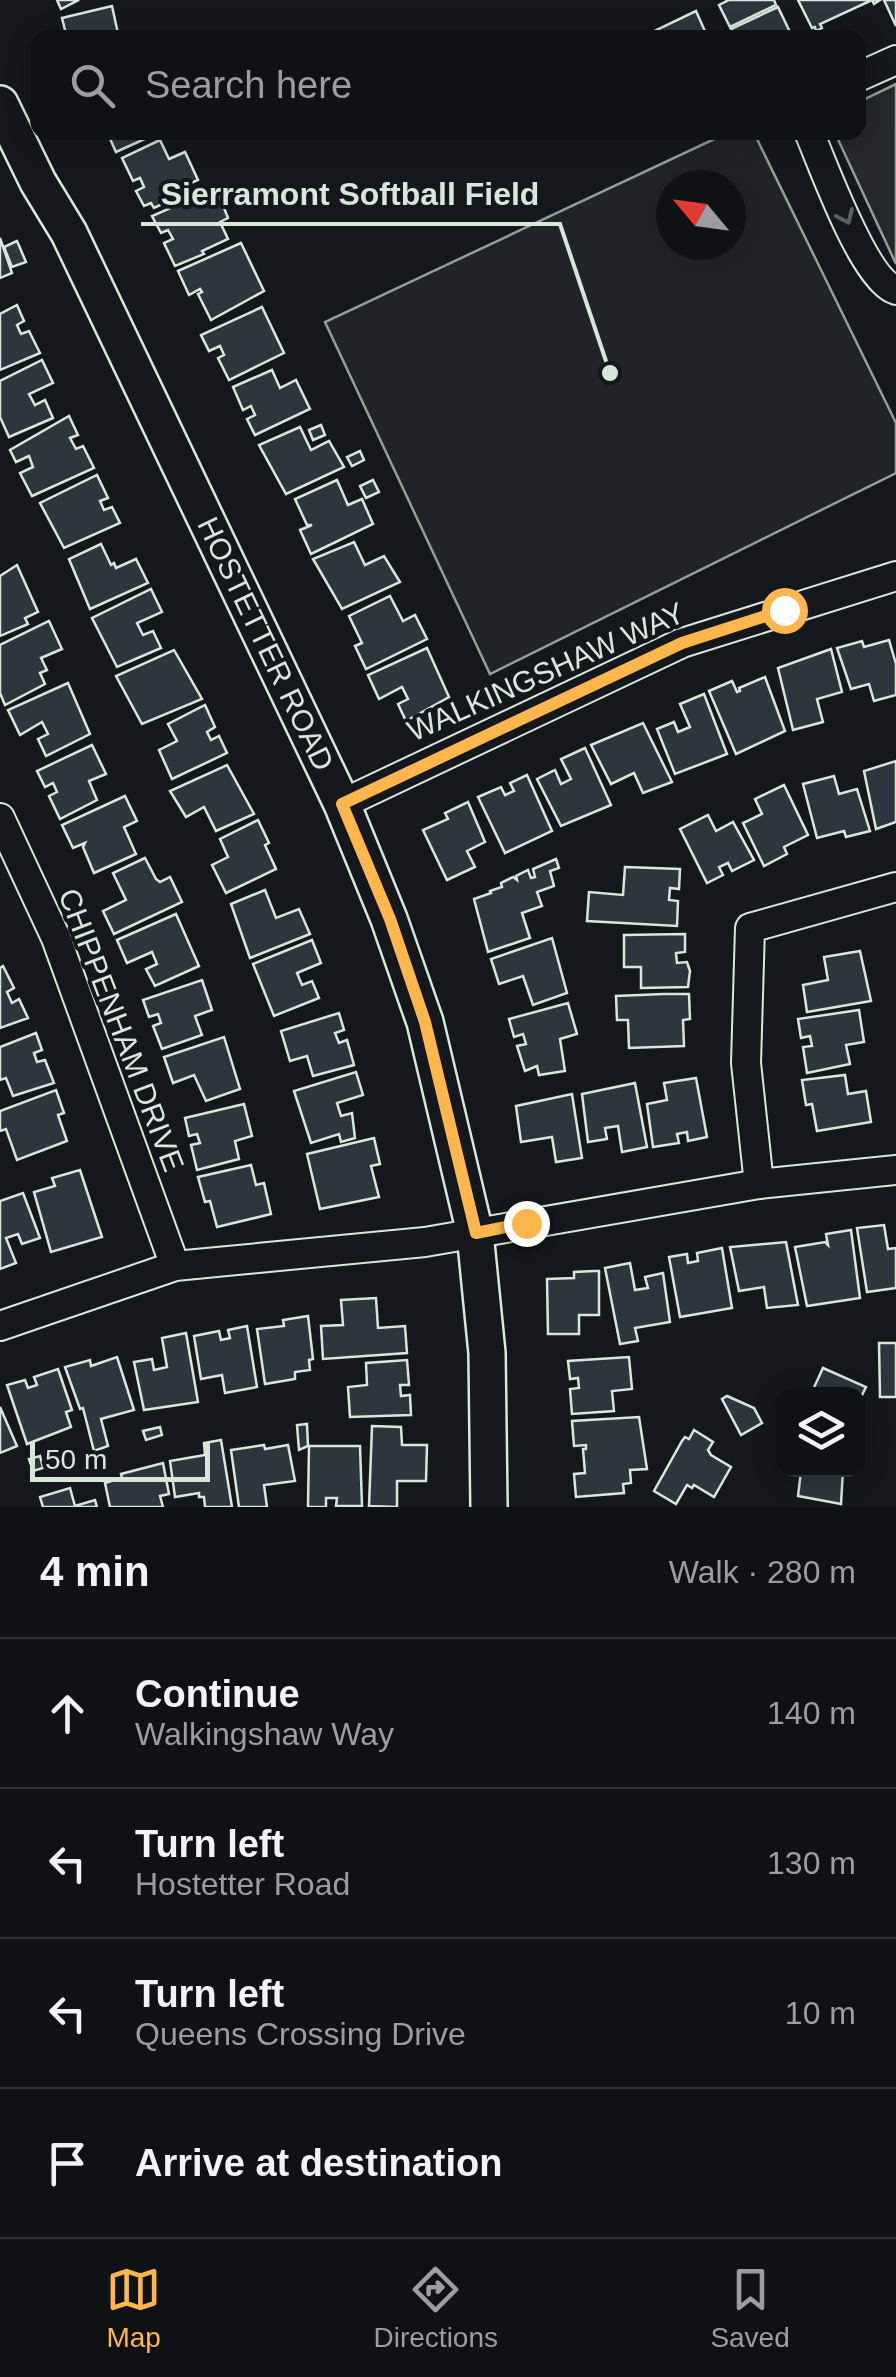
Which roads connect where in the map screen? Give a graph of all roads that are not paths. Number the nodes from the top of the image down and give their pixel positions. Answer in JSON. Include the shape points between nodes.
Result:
{"nodes":[{"id":1,"x":896,"y":60,"type":"edge"},
{"id":2,"x":866,"y":74,"type":"edge"},
{"id":3,"x":5,"y":127,"type":"edge"},
{"id":4,"x":812,"y":140,"type":"edge"},
{"id":5,"x":896,"y":290,"type":"edge"},
{"id":6,"x":896,"y":576,"type":"edge"},
{"id":7,"x":342,"y":804,"type":"junction"},
{"id":8,"x":0,"y":818,"type":"edge"},
{"id":9,"x":896,"y":887,"type":"edge"},
{"id":10,"x":896,"y":1170,"type":"edge"},
{"id":11,"x":758,"y":1184,"type":"junction"},
{"id":12,"x":476,"y":1233,"type":"junction"},
{"id":13,"x":175,"y":1266,"type":"junction"},
{"id":14,"x":0,"y":1326,"type":"edge"},
{"id":15,"x":489,"y":1507,"type":"edge"}],
"edges":[{"from":1,"to":2,"type":"street"},
{"from":3,"to":7,"type":"main road","name":"HOSTETTER ROAD","via":[[69,233]]},
{"from":4,"to":5,"type":"street","one_way":true,"via":[[860,250],[880,281]]},
{"from":6,"to":7,"type":"street","name":"WALKINGSHAW WAY","via":[[682,643]]},
{"from":7,"to":12,"type":"main road","name":"HOSTETTER ROAD","via":[[425,1022]]},
{"from":8,"to":13,"type":"street","name":"CHIPPENHAM DRIVE","via":[[56,938]]},
{"from":9,"to":11,"type":"street","via":[[750,928],[746,1063]]},
{"from":10,"to":11,"type":"street"},
{"from":11,"to":12,"type":"street"},
{"from":12,"to":13,"type":"street"},
{"from":12,"to":15,"type":"main road","name":"HOSTETTER ROAD","via":[[487,1353]]},
{"from":13,"to":14,"type":"street"}]}
